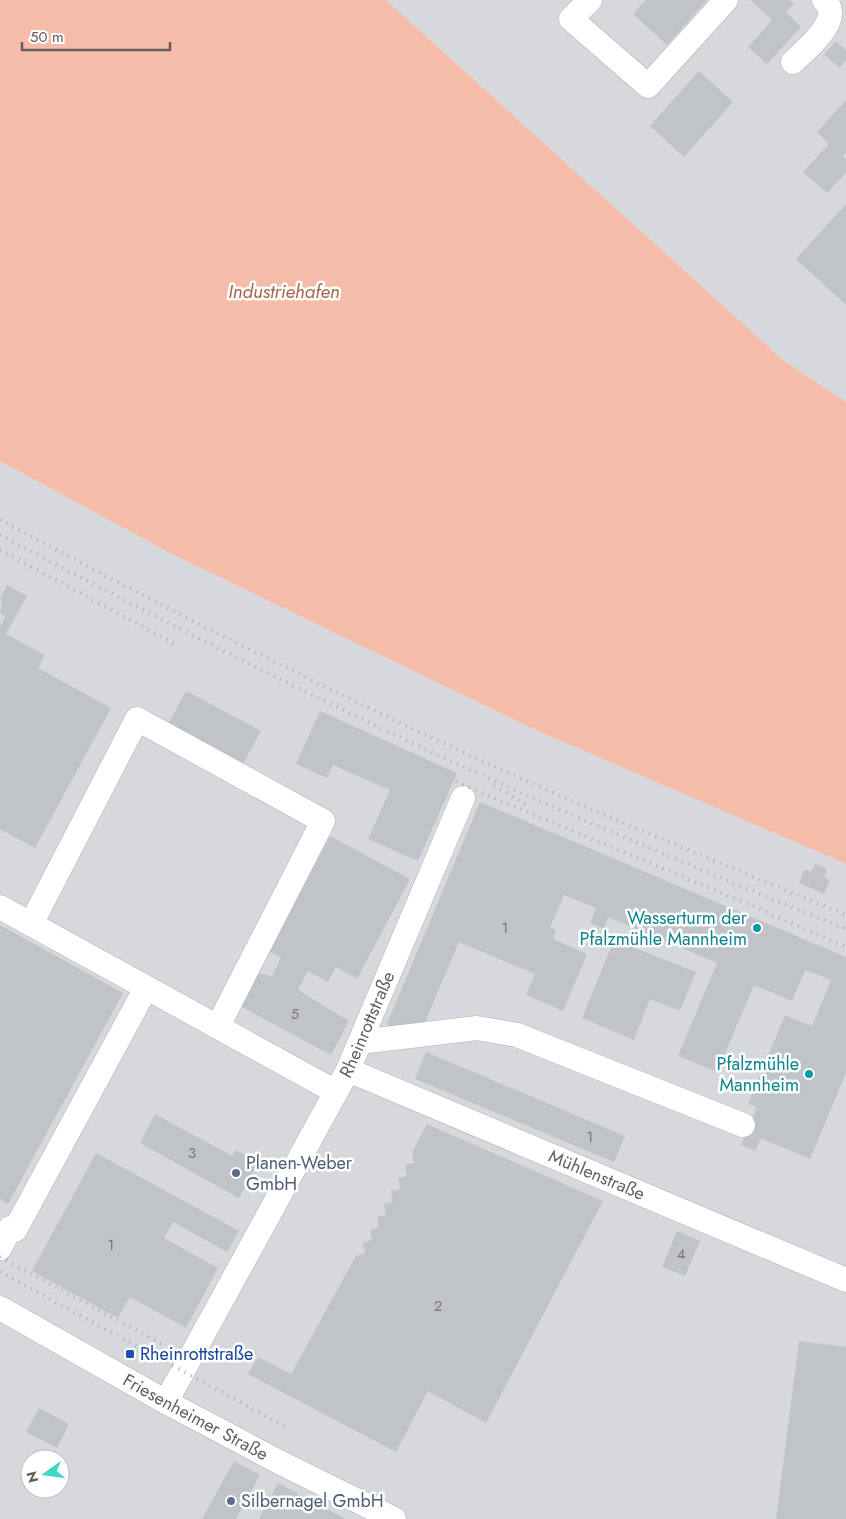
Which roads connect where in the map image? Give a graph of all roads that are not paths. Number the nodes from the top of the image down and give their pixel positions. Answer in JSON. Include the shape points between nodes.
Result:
{"nodes":[{"id":1,"x":590,"y":0,"type":"edge"},
{"id":2,"x":726,"y":0,"type":"edge"},
{"id":3,"x":833,"y":16,"type":"edge"},
{"id":4,"x":793,"y":62,"type":"dead end"},
{"id":5,"x":463,"y":798,"type":"dead end"},
{"id":6,"x":0,"y":906,"type":"edge"},
{"id":7,"x":31,"y":924,"type":"junction"},
{"id":8,"x":146,"y":988,"type":"junction"},
{"id":9,"x":218,"y":1026,"type":"junction"},
{"id":10,"x":360,"y":1042,"type":"junction"},
{"id":11,"x":348,"y":1070,"type":"junction"},
{"id":12,"x":336,"y":1092,"type":"junction"},
{"id":13,"x":743,"y":1125,"type":"dead end"},
{"id":14,"x":3,"y":1233,"type":"edge"},
{"id":15,"x":846,"y":1280,"type":"edge"},
{"id":16,"x":0,"y":1308,"type":"edge"},
{"id":17,"x":166,"y":1402,"type":"junction"},
{"id":18,"x":394,"y":1519,"type":"edge"}],
"edges":[{"from":1,"to":2,"type":"street","via":[[571,20],[648,86]]},
{"from":3,"to":4,"type":"street"},
{"from":5,"to":10,"type":"street","name":"Rheinrottstraße"},
{"from":6,"to":7,"type":"street"},
{"from":7,"to":8,"type":"street"},
{"from":7,"to":9,"type":"street","via":[[137,719],[323,821]]},
{"from":8,"to":9,"type":"street"},
{"from":8,"to":14,"type":"street","via":[[15,1230]]},
{"from":9,"to":12,"type":"street"},
{"from":10,"to":11,"type":"street","name":"Rheinrottstraße"},
{"from":10,"to":13,"type":"street","via":[[477,1028],[517,1035]]},
{"from":11,"to":12,"type":"street","name":"Rheinrottstraße"},
{"from":11,"to":15,"type":"street","name":"Mühlenstraße"},
{"from":12,"to":17,"type":"street","name":"Rheinrottstraße"},
{"from":16,"to":17,"type":"street","name":"Friesenheimer Straße"},
{"from":17,"to":18,"type":"street","name":"Friesenheimer Straße"}]}
